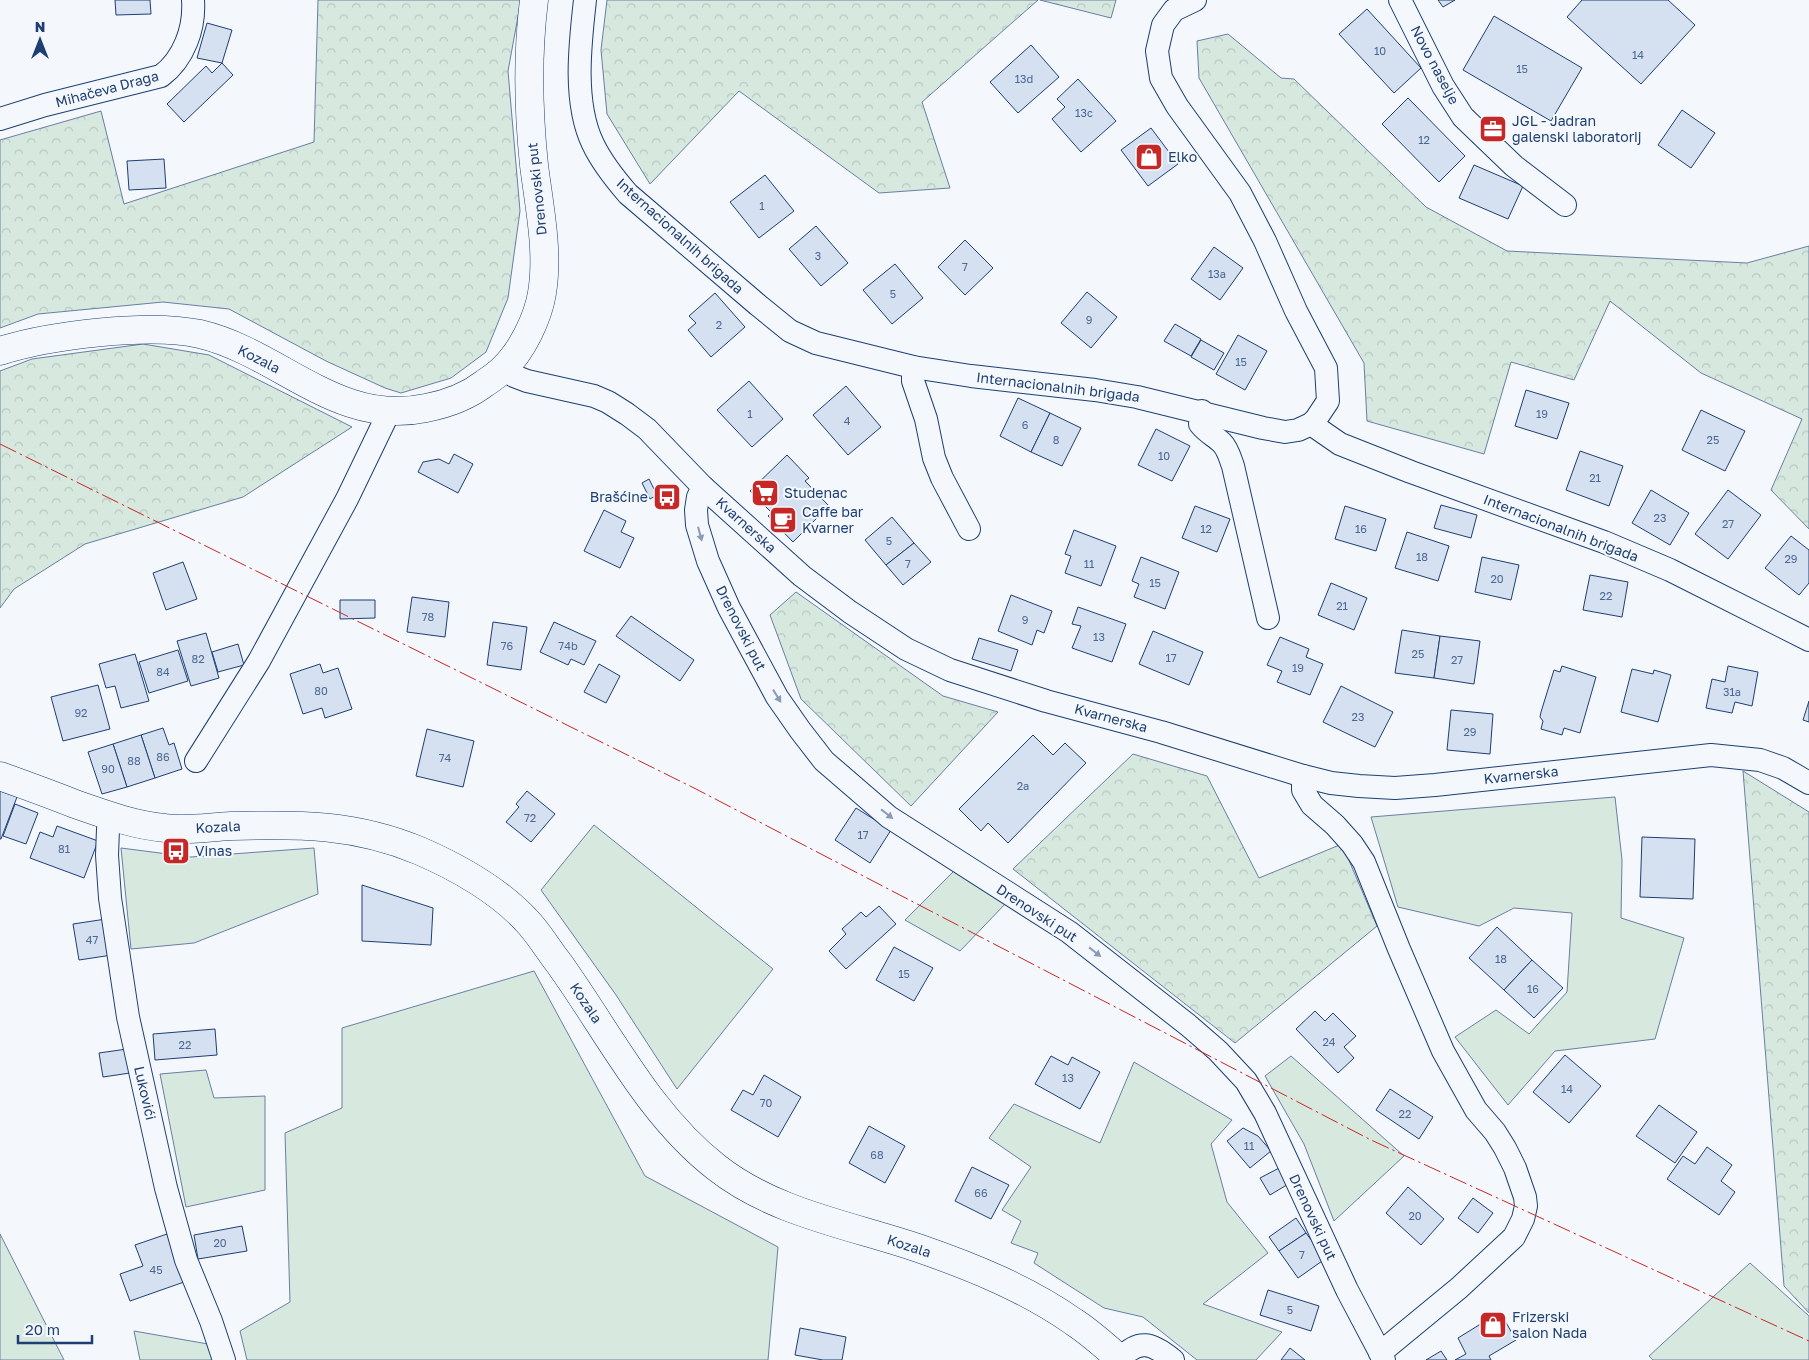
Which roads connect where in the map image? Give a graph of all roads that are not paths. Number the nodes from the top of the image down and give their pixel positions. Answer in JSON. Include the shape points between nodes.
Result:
{"nodes":[{"id":1,"x":194,"y":0,"type":"edge"},
{"id":2,"x":534,"y":0,"type":"edge"},
{"id":3,"x":585,"y":0,"type":"edge"},
{"id":4,"x":1195,"y":0,"type":"edge"},
{"id":5,"x":1400,"y":0,"type":"edge"},
{"id":6,"x":0,"y":119,"type":"edge"},
{"id":7,"x":1564,"y":205,"type":"dead end"},
{"id":8,"x":0,"y":351,"type":"edge"},
{"id":9,"x":913,"y":367,"type":"junction"},
{"id":10,"x":504,"y":369,"type":"junction"},
{"id":11,"x":1202,"y":411,"type":"junction"},
{"id":12,"x":389,"y":412,"type":"junction"},
{"id":13,"x":1311,"y":424,"type":"junction"},
{"id":14,"x":703,"y":487,"type":"junction"},
{"id":15,"x":969,"y":529,"type":"dead end"},
{"id":16,"x":1268,"y":618,"type":"dead end"},
{"id":17,"x":1809,"y":640,"type":"edge"},
{"id":18,"x":196,"y":761,"type":"dead end"},
{"id":19,"x":0,"y":776,"type":"edge"},
{"id":20,"x":1303,"y":776,"type":"junction"},
{"id":21,"x":1809,"y":783,"type":"edge"},
{"id":22,"x":113,"y":818,"type":"junction"},
{"id":23,"x":1382,"y":1356,"type":"edge"},
{"id":24,"x":224,"y":1360,"type":"edge"},
{"id":25,"x":1120,"y":1360,"type":"edge"},
{"id":26,"x":1173,"y":1360,"type":"edge"}],
"edges":[{"from":1,"to":6,"type":"street","name":"Mihačeva Draga","via":[[194,16],[183,48],[172,68],[161,76]]},
{"from":2,"to":10,"type":"main road","name":"Drenovski put","via":[[528,81],[544,273],[536,319]]},
{"from":3,"to":9,"type":"street","name":"Internacionalnih brigada","via":[[582,102],[592,142],[616,181],[790,331],[832,348]]},
{"from":4,"to":13,"type":"street","via":[[1174,10],[1163,25],[1157,51],[1160,78],[1240,193],[1326,368],[1328,401]]},
{"from":5,"to":7,"type":"street","name":"Novo naselje","via":[[1443,86],[1463,117],[1514,166]]},
{"from":8,"to":12,"type":"main road","name":"Kozala","via":[[54,339],[114,332],[200,334],[228,343],[331,396],[359,407]]},
{"from":9,"to":11,"type":"street","name":"Internacionalnih brigada","via":[[1104,391]]},
{"from":9,"to":15,"type":"street","via":[[934,458]]},
{"from":10,"to":12,"type":"main road","name":"Kozala","via":[[467,395],[439,406]]},
{"from":10,"to":14,"type":"street","name":"Kvarnerska","via":[[527,382],[608,402],[647,429]]},
{"from":11,"to":13,"type":"street","name":"Internacionalnih brigada","via":[[1285,432]]},
{"from":11,"to":16,"type":"street","via":[[1200,424],[1223,443],[1228,452]]},
{"from":12,"to":18,"type":"street","via":[[347,499],[259,661]]},
{"from":13,"to":17,"type":"street","name":"Internacionalnih brigada","via":[[1340,444],[1670,570]]},
{"from":14,"to":20,"type":"street","name":"Kvarnerska","via":[[802,576],[906,649],[950,670],[1046,701]]},
{"from":14,"to":23,"type":"street","name":"Drenovski put","one_way":true,"via":[[696,510],[697,525],[708,561],[729,608],[777,697],[818,753],[889,817],[1069,932],[1218,1051],[1246,1081],[1266,1113],[1347,1290]]},
{"from":19,"to":22,"type":"main road","name":"Kozala"},
{"from":20,"to":21,"type":"street","name":"Kvarnerska","via":[[1331,783],[1396,788],[1711,755],[1760,760],[1783,768]]},
{"from":20,"to":23,"type":"street","name":"Drenovski put","via":[[1303,790],[1312,805],[1335,825],[1364,862],[1443,1051],[1476,1110],[1505,1148],[1525,1197],[1523,1219],[1514,1237]]},
{"from":22,"to":24,"type":"street","name":"Lukovići","via":[[108,828],[110,898],[128,1018],[166,1188],[186,1260]]},
{"from":22,"to":25,"type":"main road","name":"Kozala","via":[[166,828],[192,829],[290,824],[328,826],[398,842],[471,876],[527,921],[664,1116],[692,1147],[717,1168],[743,1187],[773,1201],[917,1248],[1005,1281],[1075,1322]]},
{"from":25,"to":26,"type":"street","name":"Kozala","via":[[1132,1348],[1144,1346],[1153,1346]]}]}
